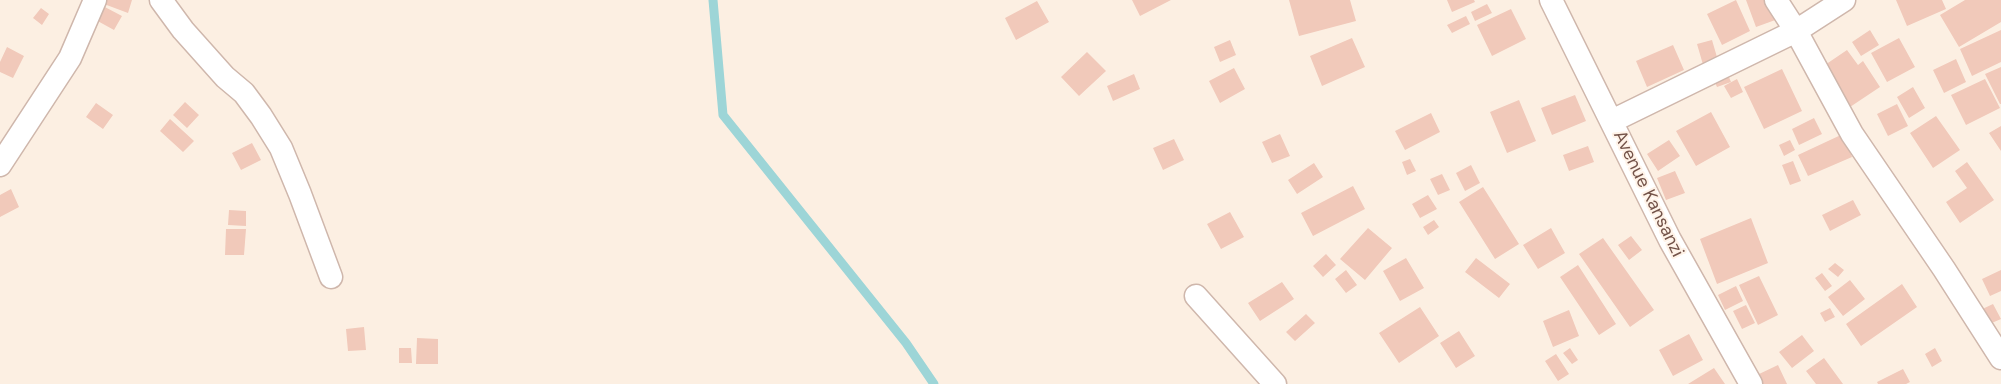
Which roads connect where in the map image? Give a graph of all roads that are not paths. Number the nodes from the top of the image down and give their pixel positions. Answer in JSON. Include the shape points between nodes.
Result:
{"nodes":[{"id":1,"x":95,"y":0,"type":"edge"},
{"id":2,"x":161,"y":0,"type":"edge"},
{"id":3,"x":1551,"y":0,"type":"edge"},
{"id":4,"x":1776,"y":0,"type":"edge"},
{"id":5,"x":1844,"y":0,"type":"edge"},
{"id":6,"x":1796,"y":31,"type":"junction"},
{"id":7,"x":1612,"y":120,"type":"junction"},
{"id":8,"x":0,"y":166,"type":"edge"},
{"id":9,"x":331,"y":277,"type":"dead end"},
{"id":10,"x":1196,"y":296,"type":"dead end"},
{"id":11,"x":2001,"y":358,"type":"edge"},
{"id":12,"x":1275,"y":384,"type":"edge"},
{"id":13,"x":1751,"y":384,"type":"edge"}],
"edges":[{"from":1,"to":8,"type":"street","via":[[70,58]]},
{"from":2,"to":9,"type":"street","via":[[183,30],[225,77],[244,93],[281,148]]},
{"from":3,"to":7,"type":"street","name":"Avenue Kansanzi"},
{"from":4,"to":6,"type":"street"},
{"from":5,"to":6,"type":"street"},
{"from":6,"to":7,"type":"street"},
{"from":6,"to":11,"type":"street","via":[[1852,134]]},
{"from":7,"to":13,"type":"street","name":"Avenue Kansanzi","via":[[1670,240]]},
{"from":10,"to":12,"type":"street"}]}
